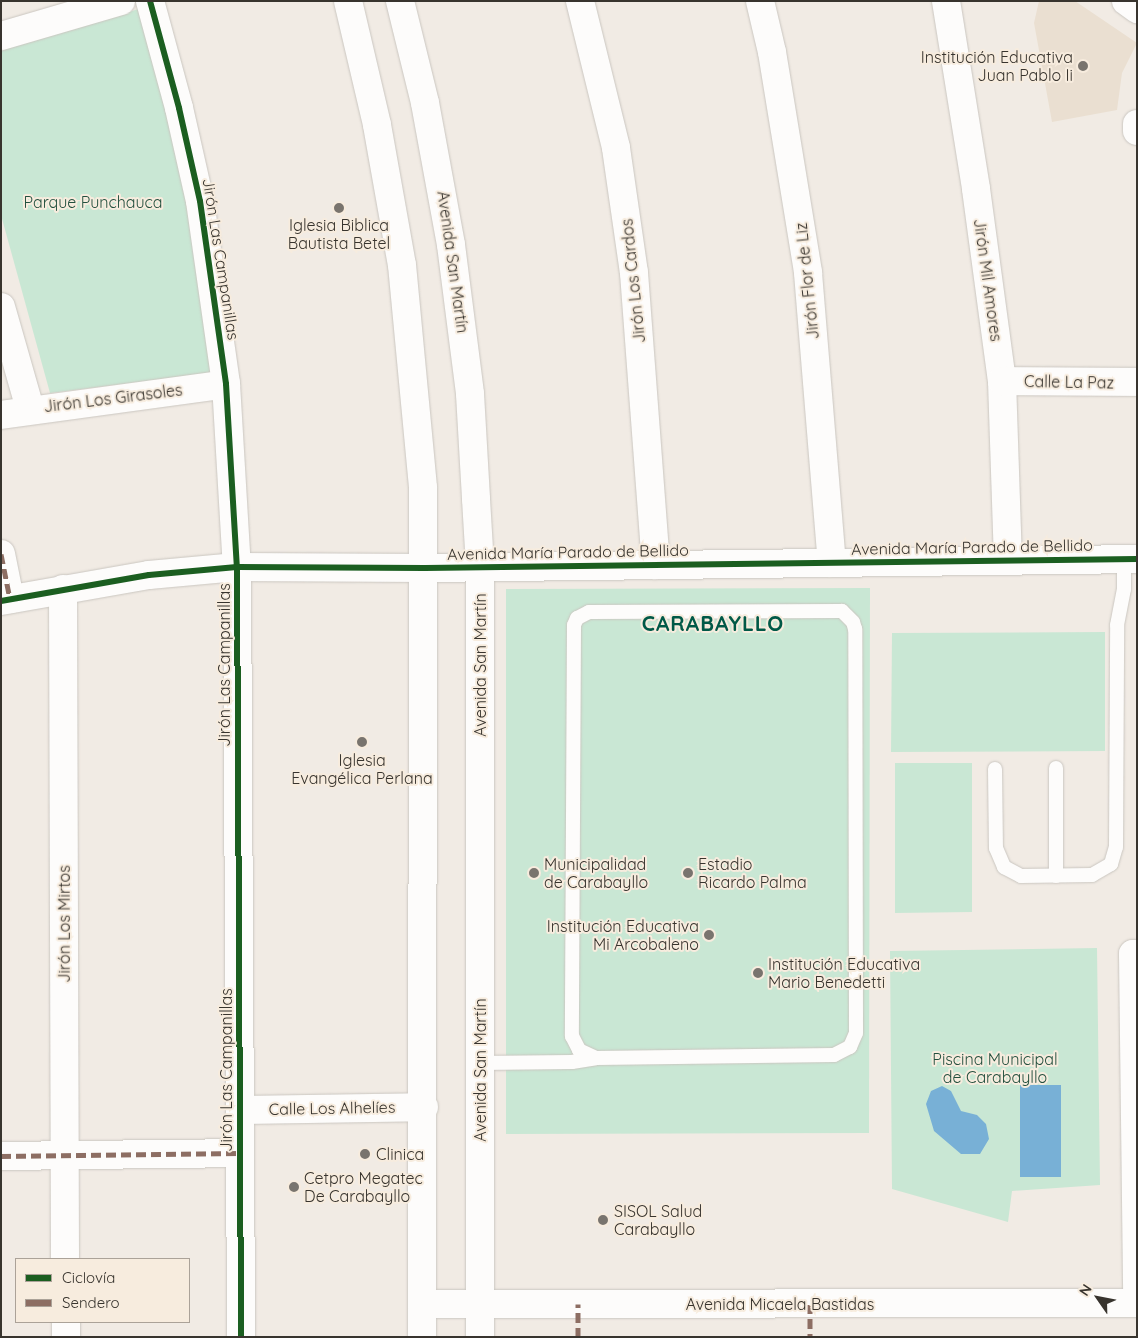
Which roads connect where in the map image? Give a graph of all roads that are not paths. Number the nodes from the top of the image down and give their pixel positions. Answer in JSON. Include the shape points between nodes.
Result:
{"nodes":[{"id":1,"x":122,"y":1,"type":"edge"},
{"id":2,"x":150,"y":1,"type":"edge"},
{"id":3,"x":348,"y":1,"type":"edge"},
{"id":4,"x":400,"y":1,"type":"edge"},
{"id":5,"x":580,"y":1,"type":"edge"},
{"id":6,"x":760,"y":1,"type":"edge"},
{"id":7,"x":946,"y":1,"type":"edge"},
{"id":8,"x":1126,"y":1,"type":"edge"},
{"id":9,"x":1137,"y":9,"type":"edge"},
{"id":10,"x":1,"y":36,"type":"edge"},
{"id":11,"x":1137,"y":124,"type":"edge"},
{"id":12,"x":1137,"y":131,"type":"edge"},
{"id":13,"x":1,"y":307,"type":"edge"},
{"id":14,"x":1002,"y":381,"type":"junction"},
{"id":15,"x":1137,"y":382,"type":"edge"},
{"id":16,"x":226,"y":384,"type":"junction"},
{"id":17,"x":30,"y":409,"type":"junction"},
{"id":18,"x":1,"y":414,"type":"edge"},
{"id":19,"x":1,"y":554,"type":"edge"},
{"id":20,"x":1131,"y":559,"type":"edge"},
{"id":21,"x":1008,"y":561,"type":"junction"},
{"id":22,"x":832,"y":563,"type":"junction"},
{"id":23,"x":656,"y":565,"type":"junction"},
{"id":24,"x":237,"y":567,"type":"junction"},
{"id":25,"x":480,"y":567,"type":"junction"},
{"id":26,"x":425,"y":568,"type":"junction"},
{"id":27,"x":63,"y":589,"type":"junction"},
{"id":28,"x":6,"y":600,"type":"edge"},
{"id":29,"x":1056,"y":768,"type":"dead end"},
{"id":30,"x":995,"y":769,"type":"dead end"},
{"id":31,"x":1056,"y":876,"type":"junction"},
{"id":32,"x":1135,"y":954,"type":"edge"},
{"id":33,"x":596,"y":1058,"type":"junction"},
{"id":34,"x":480,"y":1063,"type":"junction"},
{"id":35,"x":424,"y":1107,"type":"junction"},
{"id":36,"x":240,"y":1110,"type":"junction"},
{"id":37,"x":240,"y":1153,"type":"junction"},
{"id":38,"x":1,"y":1156,"type":"edge"},
{"id":39,"x":65,"y":1156,"type":"junction"},
{"id":40,"x":66,"y":1258,"type":"edge"},
{"id":41,"x":1137,"y":1295,"type":"edge"},
{"id":42,"x":1137,"y":1303,"type":"edge"},
{"id":43,"x":422,"y":1304,"type":"junction"},
{"id":44,"x":480,"y":1304,"type":"junction"},
{"id":45,"x":66,"y":1323,"type":"edge"},
{"id":46,"x":66,"y":1337,"type":"edge"},
{"id":47,"x":241,"y":1337,"type":"edge"},
{"id":48,"x":422,"y":1337,"type":"edge"},
{"id":49,"x":480,"y":1337,"type":"edge"}],
"edges":[{"from":1,"to":10,"type":"street"},
{"from":2,"to":16,"type":"street","name":"Jirón Las Campanillas","via":[[180,108],[200,201]]},
{"from":3,"to":26,"type":"street","via":[[377,125],[402,265],[417,400]]},
{"from":4,"to":25,"type":"street","name":"Avenida San Martín","via":[[427,112],[458,289],[470,394]]},
{"from":5,"to":23,"type":"street","name":"Jirón Los Cardos","via":[[616,148],[634,273]]},
{"from":6,"to":22,"type":"street","name":"Jirón Flor de Liz","via":[[780,99],[808,273]]},
{"from":7,"to":14,"type":"street","name":"Jirón Mil Amores","via":[[975,179]]},
{"from":8,"to":9,"type":"street"},
{"from":11,"to":12,"type":"street"},
{"from":13,"to":17,"type":"street"},
{"from":14,"to":15,"type":"street","name":"Calle La Paz"},
{"from":14,"to":21,"type":"street","name":"Jirón Mil Amores"},
{"from":16,"to":17,"type":"street","name":"Jirón Los Girasoles"},
{"from":16,"to":24,"type":"street","name":"Jirón Las Campanillas"},
{"from":17,"to":18,"type":"street","name":"Jirón Los Girasoles"},
{"from":19,"to":28,"type":"street"},
{"from":20,"to":21,"type":"street","name":"Avenida María Parado de Bellido"},
{"from":20,"to":31,"type":"lane","via":[[1117,625],[1116,847],[1110,864],[1092,875]]},
{"from":21,"to":22,"type":"street","name":"Avenida María Parado de Bellido"},
{"from":22,"to":23,"type":"street","name":"Avenida María Parado de Bellido"},
{"from":23,"to":25,"type":"street","name":"Avenida María Parado de Bellido"},
{"from":24,"to":26,"type":"street","name":"Avenida María Parado de Bellido"},
{"from":24,"to":27,"type":"street","name":"Avenida María Parado de Bellido","via":[[149,575]]},
{"from":24,"to":36,"type":"street","name":"Jirón Las Campanillas"},
{"from":25,"to":26,"type":"street","name":"Avenida María Parado de Bellido"},
{"from":25,"to":34,"type":"street","name":"Avenida San Martín"},
{"from":26,"to":35,"type":"street"},
{"from":27,"to":28,"type":"street","name":"Avenida María Parado de Bellido"},
{"from":27,"to":39,"type":"street","name":"Jirón Los Mirtos"},
{"from":29,"to":31,"type":"lane"},
{"from":30,"to":31,"type":"lane","via":[[996,848],[1004,867],[1022,876]]},
{"from":32,"to":41,"type":"street"},
{"from":33,"to":33,"type":"lane","via":[[834,1055],[850,1047],[853,1041],[855,629],[842,611],[589,612],[574,624],[572,1036],[579,1050]]},
{"from":33,"to":34,"type":"lane","via":[[572,1062]]},
{"from":34,"to":44,"type":"street","name":"Avenida San Martín"},
{"from":35,"to":36,"type":"street","name":"Calle Los Alhelíes"},
{"from":35,"to":43,"type":"street"},
{"from":36,"to":37,"type":"street","name":"Jirón Las Campanillas"},
{"from":37,"to":39,"type":"street"},
{"from":37,"to":47,"type":"street","name":"Jirón Las Campanillas"},
{"from":38,"to":39,"type":"street"},
{"from":39,"to":40,"type":"street","name":"Jirón Los Mirtos"},
{"from":42,"to":44,"type":"street","name":"Avenida Micaela Bastidas"},
{"from":43,"to":44,"type":"street","name":"Avenida Micaela Bastidas"},
{"from":43,"to":48,"type":"street"},
{"from":44,"to":49,"type":"street","name":"Avenida San Martín"},
{"from":45,"to":46,"type":"street"}]}
